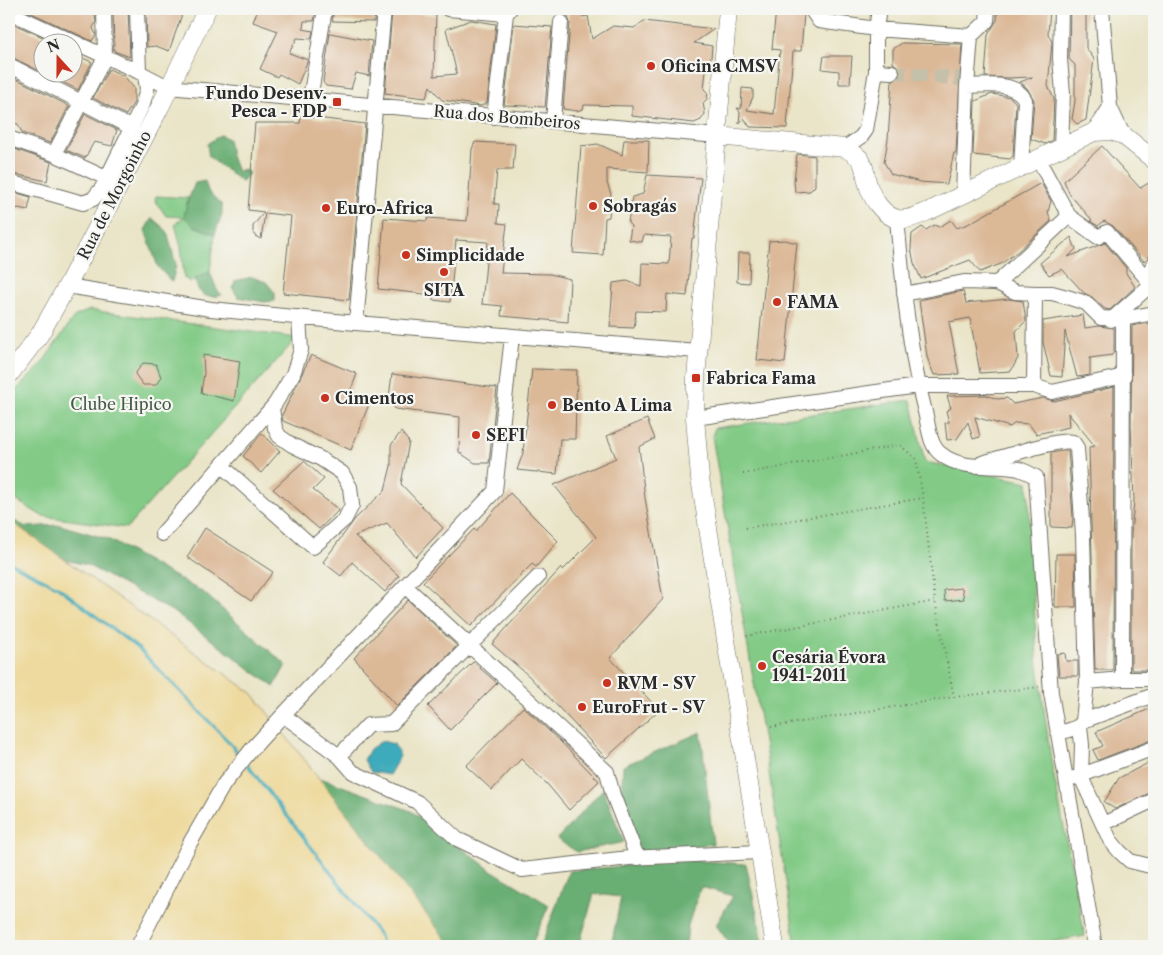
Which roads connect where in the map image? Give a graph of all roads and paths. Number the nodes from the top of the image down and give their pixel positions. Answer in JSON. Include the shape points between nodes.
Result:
{"nodes":[{"id":1,"x":104,"y":9,"type":"edge"},
{"id":2,"x":137,"y":9,"type":"edge"},
{"id":3,"x":207,"y":9,"type":"edge"},
{"id":4,"x":325,"y":9,"type":"edge"},
{"id":5,"x":384,"y":9,"type":"edge"},
{"id":6,"x":448,"y":9,"type":"edge"},
{"id":7,"x":728,"y":9,"type":"edge"},
{"id":8,"x":811,"y":9,"type":"edge"},
{"id":9,"x":879,"y":9,"type":"edge"},
{"id":10,"x":988,"y":9,"type":"edge"},
{"id":11,"x":1061,"y":9,"type":"edge"},
{"id":12,"x":1102,"y":9,"type":"edge"},
{"id":13,"x":9,"y":12,"type":"edge"},
{"id":14,"x":508,"y":12,"type":"edge"},
{"id":15,"x":561,"y":22,"type":"dead end"},
{"id":16,"x":876,"y":29,"type":"junction"},
{"id":17,"x":971,"y":36,"type":"junction"},
{"id":18,"x":105,"y":57,"type":"junction"},
{"id":19,"x":9,"y":65,"type":"edge"},
{"id":20,"x":180,"y":65,"type":"junction"},
{"id":21,"x":876,"y":71,"type":"junction"},
{"id":22,"x":892,"y":72,"type":"tunnel mouth"},
{"id":23,"x":145,"y":74,"type":"junction"},
{"id":24,"x":965,"y":82,"type":"junction"},
{"id":25,"x":168,"y":87,"type":"junction"},
{"id":26,"x":310,"y":99,"type":"junction"},
{"id":27,"x":81,"y":101,"type":"junction"},
{"id":28,"x":374,"y":105,"type":"junction"},
{"id":29,"x":160,"y":107,"type":"junction"},
{"id":30,"x":1110,"y":107,"type":"junction"},
{"id":31,"x":494,"y":117,"type":"junction"},
{"id":32,"x":553,"y":121,"type":"junction"},
{"id":33,"x":132,"y":128,"type":"junction"},
{"id":34,"x":1094,"y":132,"type":"junction"},
{"id":35,"x":1123,"y":135,"type":"junction"},
{"id":36,"x":717,"y":136,"type":"junction"},
{"id":37,"x":9,"y":138,"type":"edge"},
{"id":38,"x":845,"y":148,"type":"junction"},
{"id":39,"x":1061,"y":148,"type":"junction"},
{"id":40,"x":54,"y":154,"type":"junction"},
{"id":41,"x":1038,"y":159,"type":"junction"},
{"id":42,"x":1154,"y":160,"type":"edge"},
{"id":43,"x":1021,"y":167,"type":"junction"},
{"id":44,"x":106,"y":178,"type":"junction"},
{"id":45,"x":9,"y":182,"type":"edge"},
{"id":46,"x":963,"y":194,"type":"junction"},
{"id":47,"x":1069,"y":216,"type":"junction"},
{"id":48,"x":898,"y":219,"type":"junction"},
{"id":49,"x":1154,"y":264,"type":"edge"},
{"id":50,"x":1154,"y":270,"type":"edge"},
{"id":51,"x":997,"y":283,"type":"junction"},
{"id":52,"x":1153,"y":283,"type":"edge"},
{"id":53,"x":67,"y":286,"type":"junction"},
{"id":54,"x":1035,"y":293,"type":"junction"},
{"id":55,"x":904,"y":294,"type":"junction"},
{"id":56,"x":1154,"y":313,"type":"edge"},
{"id":57,"x":299,"y":317,"type":"junction"},
{"id":58,"x":1117,"y":320,"type":"junction"},
{"id":59,"x":356,"y":323,"type":"junction"},
{"id":60,"x":512,"y":336,"type":"junction"},
{"id":61,"x":697,"y":351,"type":"junction"},
{"id":62,"x":9,"y":375,"type":"edge"},
{"id":63,"x":1124,"y":376,"type":"junction"},
{"id":64,"x":918,"y":386,"type":"junction"},
{"id":65,"x":1034,"y":386,"type":"junction"},
{"id":66,"x":272,"y":408,"type":"junction"},
{"id":67,"x":695,"y":418,"type":"junction"},
{"id":68,"x":222,"y":466,"type":"junction"},
{"id":69,"x":972,"y":466,"type":"junction"},
{"id":70,"x":743,"y":474,"type":"dead end"},
{"id":71,"x":923,"y":498,"type":"junction"},
{"id":72,"x":746,"y":528,"type":"dead end"},
{"id":73,"x":162,"y":534,"type":"dead end"},
{"id":74,"x":538,"y":577,"type":"dead end"},
{"id":75,"x":406,"y":587,"type":"junction"},
{"id":76,"x":935,"y":601,"type":"junction"},
{"id":77,"x":746,"y":636,"type":"dead end"},
{"id":78,"x":470,"y":645,"type":"junction"},
{"id":79,"x":1122,"y":679,"type":"junction"},
{"id":80,"x":1154,"y":679,"type":"edge"},
{"id":81,"x":1087,"y":682,"type":"junction"},
{"id":82,"x":1041,"y":687,"type":"dead end"},
{"id":83,"x":1154,"y":695,"type":"edge"},
{"id":84,"x":954,"y":697,"type":"junction"},
{"id":85,"x":283,"y":715,"type":"junction"},
{"id":86,"x":1082,"y":723,"type":"junction"},
{"id":87,"x":770,"y":727,"type":"dead end"},
{"id":88,"x":1058,"y":733,"type":"junction"},
{"id":89,"x":1154,"y":748,"type":"edge"},
{"id":90,"x":339,"y":756,"type":"junction"},
{"id":91,"x":1081,"y":777,"type":"junction"},
{"id":92,"x":1066,"y":781,"type":"junction"},
{"id":93,"x":1154,"y":800,"type":"edge"},
{"id":94,"x":1103,"y":824,"type":"junction"},
{"id":95,"x":759,"y":852,"type":"junction"},
{"id":96,"x":638,"y":858,"type":"junction"},
{"id":97,"x":1154,"y":867,"type":"edge"},
{"id":98,"x":138,"y":946,"type":"edge"},
{"id":99,"x":776,"y":946,"type":"edge"},
{"id":100,"x":1092,"y":946,"type":"edge"}],
"edges":[{"from":1,"to":18,"type":"street"},
{"from":2,"to":23,"type":"street"},
{"from":3,"to":20,"type":"main road","name":"Rua de Morgoinho"},
{"from":4,"to":26,"type":"street"},
{"from":5,"to":28,"type":"street"},
{"from":6,"to":14,"type":"street"},
{"from":7,"to":36,"type":"main road"},
{"from":8,"to":16,"type":"street","via":[[818,21]]},
{"from":9,"to":16,"type":"street"},
{"from":10,"to":17,"type":"street","via":[[987,21]]},
{"from":11,"to":39,"type":"street"},
{"from":12,"to":30,"type":"street"},
{"from":13,"to":18,"type":"street"},
{"from":14,"to":31,"type":"street"},
{"from":15,"to":32,"type":"street"},
{"from":16,"to":17,"type":"street"},
{"from":16,"to":21,"type":"street"},
{"from":17,"to":24,"type":"street"},
{"from":18,"to":23,"type":"street"},
{"from":18,"to":27,"type":"street"},
{"from":19,"to":27,"type":"street"},
{"from":20,"to":23,"type":"street","via":[[165,74]]},
{"from":20,"to":25,"type":"main road","name":"Rua de Morgoinho"},
{"from":21,"to":22,"type":"street"},
{"from":21,"to":38,"type":"street","via":[[866,130]]},
{"from":23,"to":25,"type":"street"},
{"from":23,"to":29,"type":"street","via":[[158,92]]},
{"from":23,"to":33,"type":"street","via":[[147,89]]},
{"from":24,"to":43,"type":"street","via":[[1004,85],[1022,94],[1025,100]]},
{"from":24,"to":46,"type":"street"},
{"from":25,"to":26,"type":"street","name":"Rua dos Bombeiros"},
{"from":25,"to":29,"type":"main road","name":"Rua de Morgoinho"},
{"from":26,"to":28,"type":"street","name":"Rua dos Bombeiros"},
{"from":27,"to":33,"type":"street"},
{"from":27,"to":40,"type":"street"},
{"from":28,"to":31,"type":"street","name":"Rua dos Bombeiros"},
{"from":28,"to":59,"type":"street"},
{"from":29,"to":53,"type":"main road","name":"Rua de Morgoinho"},
{"from":30,"to":34,"type":"street"},
{"from":30,"to":35,"type":"street"},
{"from":31,"to":32,"type":"street","name":"Rua dos Bombeiros"},
{"from":32,"to":36,"type":"street","name":"Rua dos Bombeiros"},
{"from":33,"to":44,"type":"street"},
{"from":34,"to":35,"type":"main road"},
{"from":34,"to":39,"type":"main road"},
{"from":35,"to":42,"type":"main road"},
{"from":36,"to":38,"type":"main road","name":"Rua dos Bombeiros"},
{"from":36,"to":61,"type":"main road"},
{"from":37,"to":40,"type":"street"},
{"from":38,"to":48,"type":"main road","via":[[860,158],[876,201],[886,213]]},
{"from":39,"to":41,"type":"main road"},
{"from":40,"to":44,"type":"street"},
{"from":41,"to":43,"type":"main road"},
{"from":41,"to":47,"type":"street"},
{"from":43,"to":46,"type":"main road"},
{"from":44,"to":45,"type":"street","via":[[93,198],[83,203]]},
{"from":46,"to":48,"type":"main road","via":[[912,218]]},
{"from":47,"to":51,"type":"street"},
{"from":47,"to":52,"type":"street","via":[[1098,237],[1107,232]]},
{"from":48,"to":55,"type":"street"},
{"from":49,"to":50,"type":"street"},
{"from":51,"to":54,"type":"street","via":[[1015,292]]},
{"from":51,"to":55,"type":"street","via":[[964,282]]},
{"from":52,"to":58,"type":"street"},
{"from":53,"to":57,"type":"street","via":[[211,309]]},
{"from":53,"to":62,"type":"main road","name":"Rua de Morgoinho","via":[[40,334]]},
{"from":54,"to":58,"type":"street","via":[[1052,293],[1086,303],[1101,318]]},
{"from":54,"to":65,"type":"street"},
{"from":55,"to":64,"type":"street"},
{"from":56,"to":58,"type":"street"},
{"from":57,"to":59,"type":"street"},
{"from":57,"to":66,"type":"street","via":[[302,350],[293,374]]},
{"from":58,"to":63,"type":"street"},
{"from":59,"to":60,"type":"street"},
{"from":60,"to":61,"type":"street"},
{"from":60,"to":75,"type":"street","via":[[495,491]]},
{"from":61,"to":67,"type":"main road"},
{"from":63,"to":65,"type":"street","via":[[1052,392]]},
{"from":63,"to":79,"type":"street"},
{"from":64,"to":65,"type":"street"},
{"from":64,"to":67,"type":"street"},
{"from":64,"to":69,"type":"street","via":[[933,445],[940,454]]},
{"from":66,"to":68,"type":"street"},
{"from":66,"to":68,"type":"street","via":[[279,436],[342,473],[350,487],[352,505],[345,519],[313,547]]},
{"from":67,"to":95,"type":"main road","via":[[700,478]]},
{"from":68,"to":73,"type":"street"},
{"from":69,"to":81,"type":"street","via":[[1067,441],[1073,442],[1077,448]]},
{"from":69,"to":88,"type":"street","via":[[1018,469],[1036,477],[1051,693]]},
{"from":70,"to":71,"type":"path","via":[[900,445],[916,459]]},
{"from":71,"to":72,"type":"path"},
{"from":71,"to":76,"type":"path"},
{"from":74,"to":78,"type":"street"},
{"from":75,"to":78,"type":"street"},
{"from":75,"to":85,"type":"street"},
{"from":76,"to":77,"type":"path"},
{"from":76,"to":84,"type":"path"},
{"from":78,"to":90,"type":"street","via":[[391,724],[368,724]]},
{"from":78,"to":96,"type":"street","via":[[607,772]]},
{"from":79,"to":80,"type":"street"},
{"from":79,"to":81,"type":"street"},
{"from":81,"to":86,"type":"street"},
{"from":82,"to":84,"type":"path"},
{"from":83,"to":86,"type":"street"},
{"from":84,"to":87,"type":"path"},
{"from":85,"to":90,"type":"street"},
{"from":85,"to":98,"type":"street","via":[[224,784]]},
{"from":86,"to":88,"type":"street","via":[[1077,728]]},
{"from":86,"to":91,"type":"street"},
{"from":88,"to":92,"type":"street"},
{"from":89,"to":91,"type":"street"},
{"from":90,"to":96,"type":"street","via":[[352,772],[417,802],[458,840],[522,870]]},
{"from":91,"to":92,"type":"street"},
{"from":91,"to":94,"type":"street"},
{"from":92,"to":100,"type":"street"},
{"from":93,"to":94,"type":"street"},
{"from":94,"to":97,"type":"street","via":[[1110,840],[1130,861]]},
{"from":95,"to":96,"type":"street"},
{"from":95,"to":99,"type":"main road"}]}
